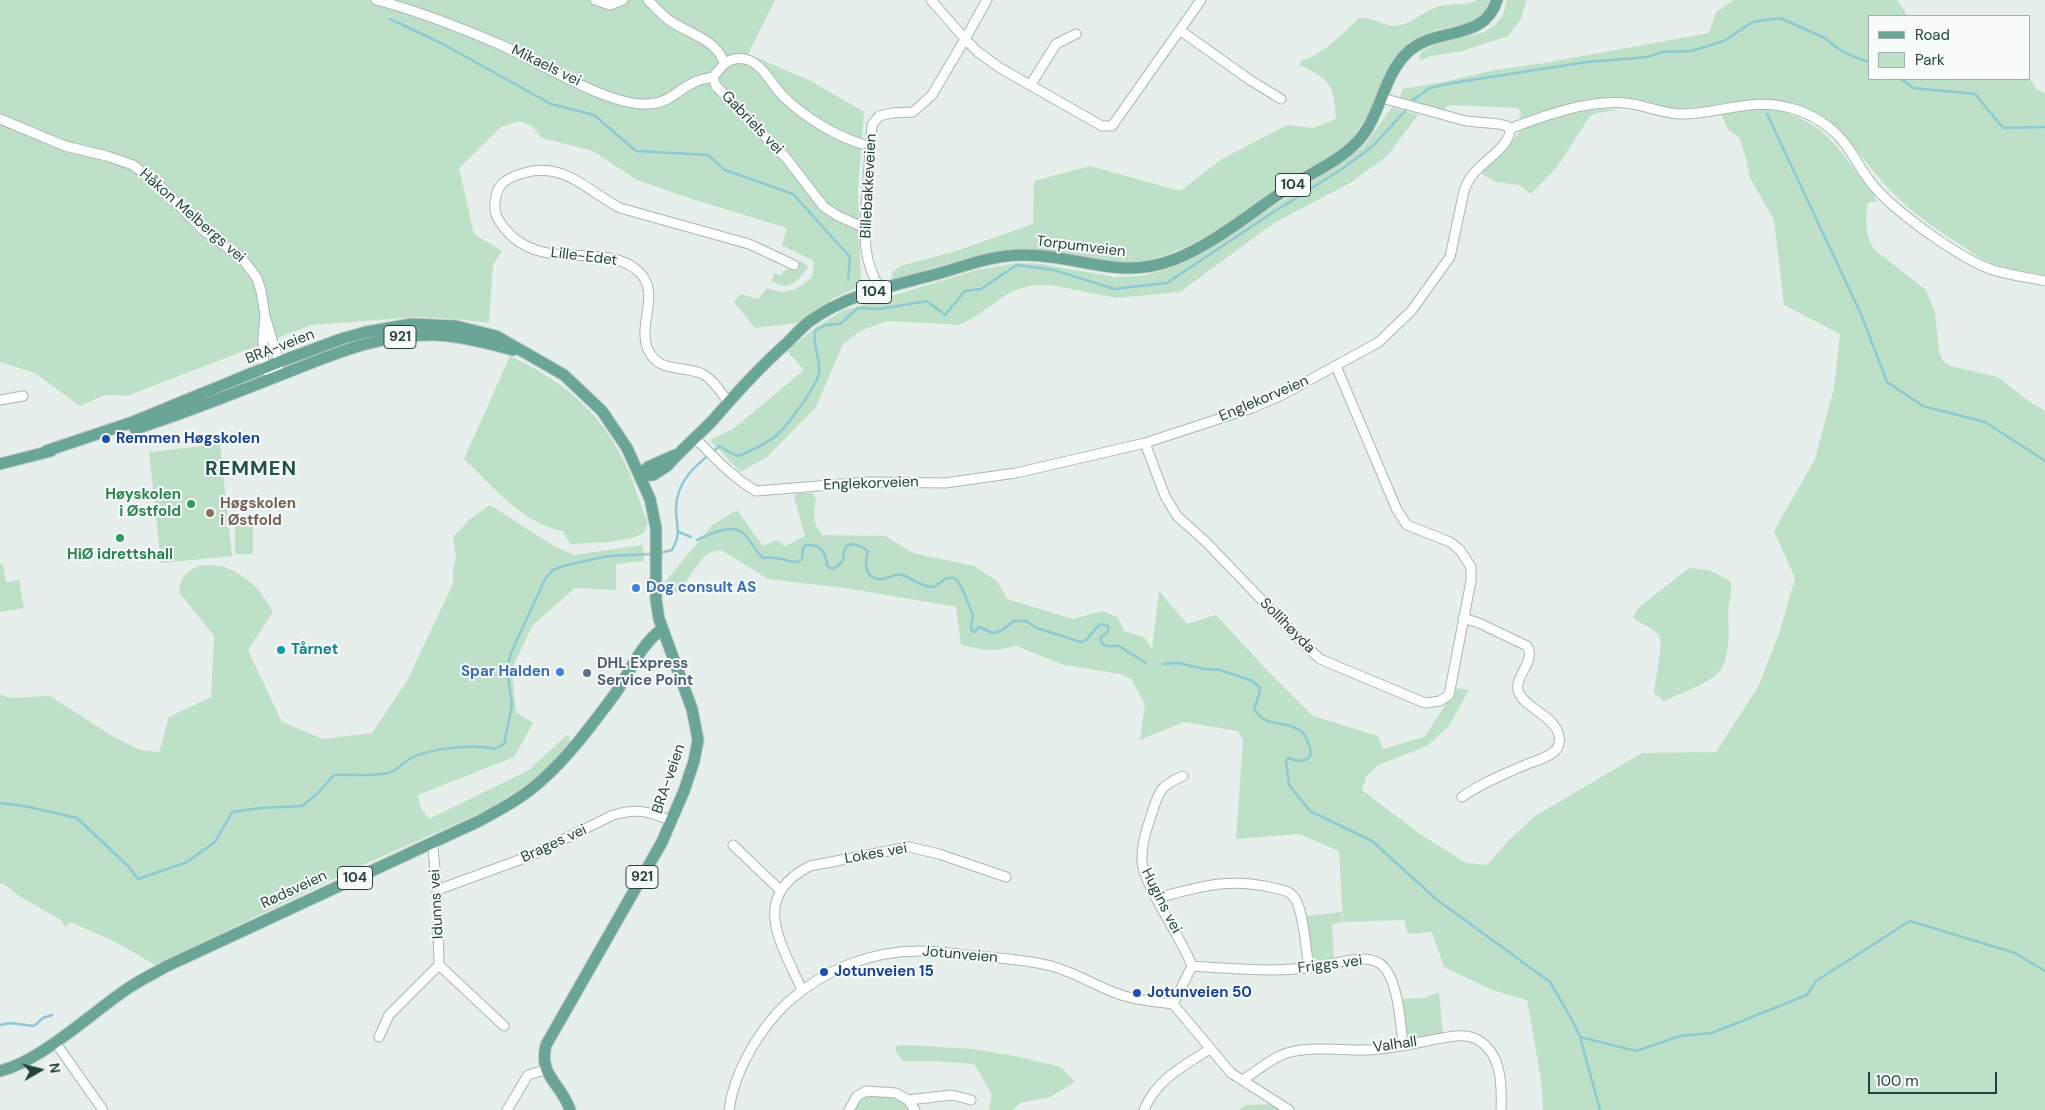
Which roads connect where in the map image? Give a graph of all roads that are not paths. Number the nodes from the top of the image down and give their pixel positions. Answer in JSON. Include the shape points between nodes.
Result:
{"nodes":[{"id":1,"x":376,"y":0,"type":"edge"},
{"id":2,"x":595,"y":0,"type":"edge"},
{"id":3,"x":623,"y":0,"type":"edge"},
{"id":4,"x":648,"y":0,"type":"edge"},
{"id":5,"x":931,"y":0,"type":"edge"},
{"id":6,"x":987,"y":0,"type":"edge"},
{"id":7,"x":1201,"y":0,"type":"edge"},
{"id":8,"x":1497,"y":0,"type":"edge"},
{"id":9,"x":1181,"y":31,"type":"junction"},
{"id":10,"x":1076,"y":34,"type":"dead end"},
{"id":11,"x":965,"y":39,"type":"junction"},
{"id":12,"x":724,"y":62,"type":"junction"},
{"id":13,"x":713,"y":77,"type":"junction"},
{"id":14,"x":1031,"y":84,"type":"junction"},
{"id":15,"x":1382,"y":98,"type":"junction"},
{"id":16,"x":1281,"y":99,"type":"dead end"},
{"id":17,"x":0,"y":119,"type":"edge"},
{"id":18,"x":1509,"y":129,"type":"junction"},
{"id":19,"x":862,"y":144,"type":"dead end"},
{"id":20,"x":865,"y":228,"type":"junction"},
{"id":21,"x":794,"y":265,"type":"dead end"},
{"id":22,"x":2045,"y":280,"type":"edge"},
{"id":23,"x":880,"y":289,"type":"junction"},
{"id":24,"x":265,"y":316,"type":"junction"},
{"id":25,"x":529,"y":355,"type":"junction"},
{"id":26,"x":279,"y":362,"type":"junction"},
{"id":27,"x":1336,"y":366,"type":"junction"},
{"id":28,"x":264,"y":369,"type":"junction"},
{"id":29,"x":276,"y":377,"type":"junction"},
{"id":30,"x":23,"y":396,"type":"dead end"},
{"id":31,"x":0,"y":400,"type":"edge"},
{"id":32,"x":728,"y":402,"type":"junction"},
{"id":33,"x":699,"y":443,"type":"junction"},
{"id":34,"x":1145,"y":443,"type":"junction"},
{"id":35,"x":46,"y":451,"type":"junction"},
{"id":36,"x":0,"y":464,"type":"edge"},
{"id":37,"x":641,"y":476,"type":"junction"},
{"id":38,"x":1463,"y":618,"type":"junction"},
{"id":39,"x":662,"y":629,"type":"junction"},
{"id":40,"x":1183,"y":776,"type":"dead end"},
{"id":41,"x":1462,"y":797,"type":"dead end"},
{"id":42,"x":671,"y":821,"type":"junction"},
{"id":43,"x":431,"y":843,"type":"junction"},
{"id":44,"x":733,"y":845,"type":"dead end"},
{"id":45,"x":1006,"y":878,"type":"dead end"},
{"id":46,"x":438,"y":890,"type":"junction"},
{"id":47,"x":780,"y":890,"type":"junction"},
{"id":48,"x":1157,"y":898,"type":"junction"},
{"id":49,"x":439,"y":965,"type":"junction"},
{"id":50,"x":1192,"y":966,"type":"junction"},
{"id":51,"x":1308,"y":968,"type":"junction"},
{"id":52,"x":802,"y":990,"type":"junction"},
{"id":53,"x":1173,"y":1004,"type":"junction"},
{"id":54,"x":504,"y":1026,"type":"dead end"},
{"id":55,"x":379,"y":1036,"type":"dead end"},
{"id":56,"x":55,"y":1042,"type":"junction"},
{"id":57,"x":1403,"y":1046,"type":"junction"},
{"id":58,"x":1210,"y":1050,"type":"junction"},
{"id":59,"x":545,"y":1070,"type":"junction"},
{"id":60,"x":0,"y":1071,"type":"edge"},
{"id":61,"x":1242,"y":1080,"type":"junction"},
{"id":62,"x":908,"y":1100,"type":"junction"},
{"id":63,"x":971,"y":1100,"type":"dead end"},
{"id":64,"x":103,"y":1110,"type":"edge"},
{"id":65,"x":507,"y":1110,"type":"edge"},
{"id":66,"x":570,"y":1110,"type":"edge"},
{"id":67,"x":729,"y":1110,"type":"edge"},
{"id":68,"x":849,"y":1110,"type":"edge"},
{"id":69,"x":915,"y":1110,"type":"edge"},
{"id":70,"x":1144,"y":1110,"type":"edge"},
{"id":71,"x":1289,"y":1110,"type":"edge"},
{"id":72,"x":1502,"y":1110,"type":"edge"}],
"edges":[{"from":1,"to":13,"type":"street","name":"Mikaels vei","via":[[501,45],[599,92],[632,104],[661,102],[694,82]]},
{"from":2,"to":3,"type":"street","via":[[610,5]]},
{"from":4,"to":12,"type":"street","via":[[666,18],[717,49]]},
{"from":5,"to":11,"type":"street"},
{"from":6,"to":11,"type":"street","name":"Billebakkeveien"},
{"from":7,"to":9,"type":"street"},
{"from":8,"to":15,"type":"main road","name":"Torpumveien","number":"104","via":[[1493,11],[1479,25],[1427,40],[1408,51]]},
{"from":9,"to":14,"type":"street","via":[[1112,126],[1102,126]]},
{"from":9,"to":16,"type":"street"},
{"from":10,"to":14,"type":"street","via":[[1056,44]]},
{"from":11,"to":14,"type":"street","via":[[1000,68]]},
{"from":11,"to":20,"type":"street","name":"Billebakkeveien","via":[[926,101],[913,112],[879,116],[872,124]]},
{"from":12,"to":13,"type":"street","name":"Gabriels vei"},
{"from":12,"to":19,"type":"street","via":[[752,61],[795,107],[847,139]]},
{"from":13,"to":20,"type":"street","name":"Gabriels vei","via":[[716,86],[787,159],[824,206]]},
{"from":15,"to":18,"type":"street","via":[[1440,115],[1499,124]]},
{"from":15,"to":23,"type":"main road","name":"Torpumveien","number":"104","via":[[1370,124],[1356,143],[1229,229],[1173,260],[1149,267],[1124,269],[1045,257],[999,257]]},
{"from":17,"to":24,"type":"street","name":"Håkon Melbergs vei","via":[[65,146],[133,165],[160,186],[203,230],[250,267],[261,291]]},
{"from":18,"to":22,"type":"street","via":[[1545,115],[1614,103],[1679,114],[1766,103],[1791,108],[1832,130],[1846,144],[1878,190],[1902,212],[1950,246],[1989,269]]},
{"from":18,"to":27,"type":"street","name":"Englekorveien","via":[[1509,140],[1485,161],[1468,182],[1450,257],[1412,310],[1379,342]]},
{"from":20,"to":23,"type":"street","name":"Billebakkeveien","via":[[869,267]]},
{"from":21,"to":32,"type":"street","name":"Lille-Edet","via":[[749,244],[620,208],[576,179],[558,172],[531,171],[515,176],[499,187],[496,215],[518,241],[534,250],[556,255],[609,258],[638,271],[647,281],[650,292],[643,331],[651,356],[661,363],[702,374]]},
{"from":23,"to":32,"type":"main road","name":"Torpumveien","number":"104","via":[[838,305],[810,321]]},
{"from":24,"to":26,"type":"street"},
{"from":24,"to":28,"type":"street"},
{"from":25,"to":26,"type":"main road","name":"BRA-veien","number":"921","via":[[496,336],[456,326],[430,324],[366,332]]},
{"from":25,"to":29,"type":"main road","name":"BRA-veien","number":"921","via":[[452,336],[403,336],[354,346]]},
{"from":25,"to":37,"type":"main road","name":"BRA-veien","number":"921","via":[[564,375],[602,411],[619,434]]},
{"from":26,"to":28,"type":"main road","name":"BRA-veien","number":"921"},
{"from":26,"to":29,"type":"street"},
{"from":27,"to":34,"type":"street","name":"Englekorveien","via":[[1252,408]]},
{"from":27,"to":38,"type":"street","name":"Sollihøyda","via":[[1397,510],[1407,526],[1450,542],[1460,550],[1471,568]]},
{"from":28,"to":29,"type":"street"},
{"from":28,"to":35,"type":"main road","name":"BRA-veien","number":"921","via":[[130,423]]},
{"from":29,"to":35,"type":"main road","name":"BRA-veien","number":"921","via":[[174,416]]},
{"from":30,"to":31,"type":"street"},
{"from":32,"to":33,"type":"main road","name":"Torpumveien","number":"104"},
{"from":33,"to":34,"type":"street","name":"Englekorveien","via":[[740,481],[756,491],[868,482],[945,483],[1016,473]]},
{"from":33,"to":37,"type":"main road","name":"Torpumveien","number":"104","via":[[678,454],[654,475]]},
{"from":34,"to":38,"type":"street","name":"Sollihøyda","via":[[1166,496],[1178,516],[1320,659],[1425,703],[1440,701],[1449,695]]},
{"from":35,"to":36,"type":"main road","name":"BRA-veien","number":"921"},
{"from":37,"to":39,"type":"main road","name":"BRA-veien","via":[[655,516],[656,600]]},
{"from":38,"to":41,"type":"street","via":[[1527,646],[1530,656],[1518,691],[1553,724],[1559,741],[1549,756]]},
{"from":39,"to":42,"type":"main road","name":"BRA-veien","number":"921","via":[[688,695],[698,732],[694,761]]},
{"from":39,"to":43,"type":"main road","name":"Rødsveien","number":"104","via":[[644,645],[614,695],[566,756],[543,779],[514,802]]},
{"from":40,"to":48,"type":"street","name":"Hugins vei","via":[[1166,783],[1156,799],[1144,842],[1142,862]]},
{"from":42,"to":46,"type":"street","name":"Brages vei","via":[[648,811],[613,815],[530,856]]},
{"from":42,"to":59,"type":"main road","name":"BRA-veien","number":"921","via":[[546,1045]]},
{"from":43,"to":46,"type":"street","name":"Idunns vei"},
{"from":43,"to":56,"type":"main road","name":"Rødsveien","number":"104","via":[[167,966],[130,987]]},
{"from":44,"to":47,"type":"street"},
{"from":45,"to":47,"type":"street","name":"Lokes vei","via":[[909,846],[810,866],[788,880]]},
{"from":46,"to":49,"type":"street","name":"Idunns vei"},
{"from":47,"to":52,"type":"street","via":[[773,918]]},
{"from":48,"to":50,"type":"street","name":"Hugins vei"},
{"from":48,"to":51,"type":"street","via":[[1235,882],[1288,891],[1296,901]]},
{"from":49,"to":54,"type":"street"},
{"from":49,"to":55,"type":"street","via":[[389,1015]]},
{"from":50,"to":51,"type":"street","name":"Friggs vei","via":[[1275,970]]},
{"from":50,"to":53,"type":"street"},
{"from":51,"to":57,"type":"street","name":"Friggs vei","via":[[1366,959],[1378,963],[1394,984]]},
{"from":52,"to":53,"type":"street","name":"Jotunveien","via":[[830,972],[859,960],[919,951],[1049,966],[1128,997]]},
{"from":52,"to":67,"type":"street","name":"Jotunveien","via":[[778,1011],[756,1040],[741,1071]]},
{"from":53,"to":58,"type":"street"},
{"from":56,"to":60,"type":"main road","name":"Rødsveien","number":"104"},
{"from":56,"to":64,"type":"street"},
{"from":57,"to":61,"type":"street","name":"Valhall","via":[[1300,1050],[1273,1059]]},
{"from":57,"to":72,"type":"street","name":"Valhall","via":[[1458,1036],[1476,1038],[1494,1056],[1501,1082]]},
{"from":58,"to":61,"type":"street","via":[[1227,1070]]},
{"from":58,"to":70,"type":"street","via":[[1163,1080]]},
{"from":59,"to":65,"type":"street","via":[[528,1075]]},
{"from":59,"to":66,"type":"main road","via":[[566,1098]]},
{"from":61,"to":71,"type":"street"},
{"from":62,"to":63,"type":"street","via":[[952,1095]]},
{"from":62,"to":68,"type":"street","via":[[896,1093],[866,1091],[857,1096]]},
{"from":62,"to":69,"type":"street"}]}
